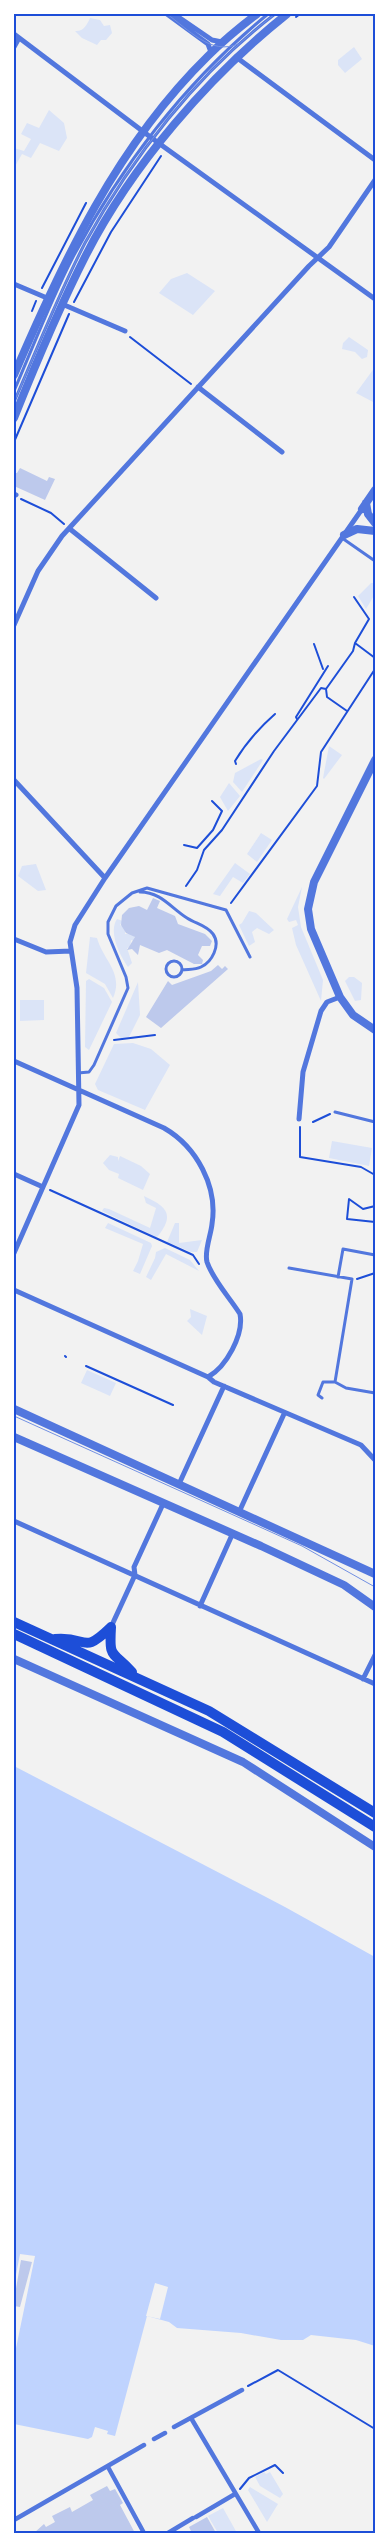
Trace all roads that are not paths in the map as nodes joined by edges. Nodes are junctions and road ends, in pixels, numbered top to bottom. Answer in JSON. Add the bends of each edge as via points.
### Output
{"nodes":[{"id":1,"x":167,"y":14,"type":"edge"},
{"id":2,"x":174,"y":14,"type":"edge"},
{"id":3,"x":257,"y":14,"type":"edge"},
{"id":4,"x":268,"y":14,"type":"edge"},
{"id":5,"x":275,"y":14,"type":"edge"},
{"id":6,"x":286,"y":14,"type":"edge"},
{"id":7,"x":16,"y":36,"type":"edge"},
{"id":8,"x":222,"y":42,"type":"junction"},
{"id":9,"x":14,"y":48,"type":"edge"},
{"id":10,"x":211,"y":53,"type":"junction"},
{"id":11,"x":236,"y":57,"type":"junction"},
{"id":12,"x":151,"y":138,"type":"junction"},
{"id":13,"x":375,"y":160,"type":"edge"},
{"id":14,"x":375,"y":180,"type":"edge"},
{"id":15,"x":319,"y":257,"type":"junction"},
{"id":16,"x":14,"y":284,"type":"edge"},
{"id":17,"x":47,"y":298,"type":"junction"},
{"id":18,"x":375,"y":299,"type":"edge"},
{"id":19,"x":62,"y":304,"type":"junction"},
{"id":20,"x":125,"y":331,"type":"dead end"},
{"id":21,"x":14,"y":375,"type":"edge"},
{"id":22,"x":198,"y":387,"type":"junction"},
{"id":23,"x":14,"y":391,"type":"edge"},
{"id":24,"x":14,"y":402,"type":"edge"},
{"id":25,"x":14,"y":418,"type":"edge"},
{"id":26,"x":282,"y":452,"type":"dead end"},
{"id":27,"x":375,"y":490,"type":"edge"},
{"id":28,"x":365,"y":507,"type":"junction"},
{"id":29,"x":375,"y":511,"type":"edge"},
{"id":30,"x":375,"y":523,"type":"edge"},
{"id":31,"x":68,"y":527,"type":"junction"},
{"id":32,"x":375,"y":531,"type":"edge"},
{"id":33,"x":343,"y":537,"type":"junction"},
{"id":34,"x":375,"y":561,"type":"edge"},
{"id":35,"x":156,"y":598,"type":"dead end"},
{"id":36,"x":14,"y":625,"type":"edge"},
{"id":37,"x":375,"y":760,"type":"edge"},
{"id":38,"x":14,"y":780,"type":"edge"},
{"id":39,"x":104,"y":878,"type":"junction"},
{"id":40,"x":132,"y":893,"type":"junction"},
{"id":41,"x":14,"y":939,"type":"edge"},
{"id":42,"x":71,"y":951,"type":"junction"},
{"id":43,"x":250,"y":957,"type":"dead end"},
{"id":44,"x":182,"y":970,"type":"junction"},
{"id":45,"x":340,"y":997,"type":"junction"},
{"id":46,"x":375,"y":1030,"type":"edge"},
{"id":47,"x":14,"y":1061,"type":"edge"},
{"id":48,"x":78,"y":1073,"type":"junction"},
{"id":49,"x":79,"y":1091,"type":"junction"},
{"id":50,"x":335,"y":1112,"type":"road end"},
{"id":51,"x":299,"y":1122,"type":"road end"},
{"id":52,"x":375,"y":1122,"type":"edge"},
{"id":53,"x":14,"y":1174,"type":"edge"},
{"id":54,"x":43,"y":1187,"type":"junction"},
{"id":55,"x":14,"y":1253,"type":"edge"},
{"id":56,"x":375,"y":1255,"type":"edge"},
{"id":57,"x":289,"y":1268,"type":"dead end"},
{"id":58,"x":338,"y":1276,"type":"junction"},
{"id":59,"x":14,"y":1290,"type":"edge"},
{"id":60,"x":208,"y":1377,"type":"junction"},
{"id":61,"x":335,"y":1382,"type":"junction"},
{"id":62,"x":224,"y":1386,"type":"junction"},
{"id":63,"x":375,"y":1393,"type":"edge"},
{"id":64,"x":322,"y":1398,"type":"dead end"},
{"id":65,"x":14,"y":1409,"type":"edge"},
{"id":66,"x":284,"y":1414,"type":"junction"},
{"id":67,"x":14,"y":1437,"type":"edge"},
{"id":68,"x":375,"y":1460,"type":"edge"},
{"id":69,"x":179,"y":1484,"type":"junction"},
{"id":70,"x":163,"y":1504,"type":"junction"},
{"id":71,"x":240,"y":1510,"type":"junction"},
{"id":72,"x":14,"y":1521,"type":"edge"},
{"id":73,"x":232,"y":1534,"type":"junction"},
{"id":74,"x":375,"y":1574,"type":"edge"},
{"id":75,"x":135,"y":1575,"type":"junction"},
{"id":76,"x":200,"y":1606,"type":"junction"},
{"id":77,"x":375,"y":1607,"type":"edge"},
{"id":78,"x":14,"y":1622,"type":"edge"},
{"id":79,"x":111,"y":1627,"type":"junction"},
{"id":80,"x":14,"y":1634,"type":"edge"},
{"id":81,"x":53,"y":1639,"type":"junction"},
{"id":82,"x":375,"y":1656,"type":"edge"},
{"id":83,"x":14,"y":1659,"type":"edge"},
{"id":84,"x":138,"y":1678,"type":"junction"},
{"id":85,"x":363,"y":1678,"type":"junction"},
{"id":86,"x":375,"y":1684,"type":"edge"},
{"id":87,"x":375,"y":1813,"type":"edge"},
{"id":88,"x":375,"y":1827,"type":"edge"},
{"id":89,"x":375,"y":1847,"type":"edge"},
{"id":90,"x":242,"y":2390,"type":"road end"},
{"id":91,"x":191,"y":2418,"type":"junction"},
{"id":92,"x":174,"y":2428,"type":"dead end"},
{"id":93,"x":165,"y":2432,"type":"dead end"},
{"id":94,"x":154,"y":2439,"type":"dead end"},
{"id":95,"x":144,"y":2445,"type":"dead end"},
{"id":96,"x":108,"y":2467,"type":"junction"},
{"id":97,"x":235,"y":2494,"type":"junction"},
{"id":98,"x":14,"y":2520,"type":"edge"},
{"id":99,"x":144,"y":2533,"type":"edge"},
{"id":100,"x":168,"y":2533,"type":"edge"},
{"id":101,"x":259,"y":2533,"type":"edge"}],
"edges":[{"from":1,"to":10,"type":"street","via":[[208,44]]},
{"from":2,"to":8,"type":"street","via":[[212,40]]},
{"from":3,"to":8,"type":"street"},
{"from":4,"to":12,"type":"lane","via":[[212,64]]},
{"from":5,"to":12,"type":"lane","via":[[216,68]]},
{"from":6,"to":11,"type":"street"},
{"from":7,"to":9,"type":"street"},
{"from":7,"to":12,"type":"street"},
{"from":8,"to":10,"type":"street"},
{"from":10,"to":12,"type":"street","via":[[177,90]]},
{"from":11,"to":12,"type":"street"},
{"from":11,"to":13,"type":"street"},
{"from":12,"to":15,"type":"street"},
{"from":12,"to":17,"type":"street","via":[[89,216]]},
{"from":12,"to":19,"type":"street"},
{"from":12,"to":23,"type":"lane","via":[[109,195],[78,249]]},
{"from":12,"to":24,"type":"lane","via":[[86,243]]},
{"from":14,"to":15,"type":"street"},
{"from":15,"to":18,"type":"street"},
{"from":15,"to":22,"type":"street"},
{"from":16,"to":17,"type":"street"},
{"from":17,"to":21,"type":"street"},
{"from":19,"to":20,"type":"street"},
{"from":19,"to":25,"type":"street"},
{"from":22,"to":26,"type":"street"},
{"from":22,"to":31,"type":"street"},
{"from":27,"to":28,"type":"street"},
{"from":28,"to":29,"type":"street"},
{"from":28,"to":30,"type":"street"},
{"from":28,"to":33,"type":"street"},
{"from":31,"to":35,"type":"street"},
{"from":31,"to":36,"type":"street","via":[[38,571]]},
{"from":32,"to":33,"type":"street","via":[[357,529]]},
{"from":33,"to":34,"type":"lane"},
{"from":33,"to":39,"type":"street"},
{"from":37,"to":45,"type":"street","via":[[314,882],[308,909],[310,922]]},
{"from":38,"to":39,"type":"street"},
{"from":39,"to":42,"type":"street","via":[[75,924]]},
{"from":40,"to":43,"type":"lane","via":[[147,888],[226,910]]},
{"from":40,"to":44,"type":"lane","via":[[152,894],[168,902],[214,936],[216,945],[208,962],[200,968]]},
{"from":40,"to":48,"type":"lane","via":[[116,906],[108,927],[112,947],[126,977],[127,994],[94,1065],[89,1072]]},
{"from":41,"to":42,"type":"street","via":[[46,952]]},
{"from":42,"to":48,"type":"street","via":[[77,988]]},
{"from":44,"to":44,"type":"lane","via":[[175,962],[166,968],[173,977]]},
{"from":45,"to":46,"type":"street","via":[[353,1014]]},
{"from":45,"to":51,"type":"street","via":[[327,1002],[321,1011],[303,1072]]},
{"from":47,"to":49,"type":"street"},
{"from":48,"to":49,"type":"street"},
{"from":49,"to":54,"type":"street","via":[[77,1111]]},
{"from":49,"to":60,"type":"street","via":[[169,1130],[207,1176],[214,1206],[208,1262],[241,1320],[238,1335],[221,1368]]},
{"from":50,"to":52,"type":"lane"},
{"from":53,"to":54,"type":"street"},
{"from":54,"to":55,"type":"street"},
{"from":56,"to":58,"type":"lane","via":[[343,1249]]},
{"from":57,"to":58,"type":"lane"},
{"from":58,"to":61,"type":"lane","via":[[352,1280]]},
{"from":59,"to":60,"type":"street"},
{"from":60,"to":62,"type":"street"},
{"from":61,"to":63,"type":"lane","via":[[346,1388]]},
{"from":61,"to":64,"type":"lane","via":[[323,1382],[318,1395]]},
{"from":62,"to":66,"type":"street"},
{"from":62,"to":69,"type":"street"},
{"from":65,"to":69,"type":"street"},
{"from":66,"to":68,"type":"street","via":[[361,1445]]},
{"from":66,"to":71,"type":"street"},
{"from":67,"to":70,"type":"street"},
{"from":69,"to":71,"type":"street"},
{"from":70,"to":73,"type":"street"},
{"from":70,"to":75,"type":"street","via":[[134,1567]]},
{"from":71,"to":74,"type":"street"},
{"from":72,"to":75,"type":"street"},
{"from":73,"to":76,"type":"street"},
{"from":73,"to":77,"type":"street","via":[[330,1579]]},
{"from":75,"to":76,"type":"street"},
{"from":75,"to":79,"type":"street"},
{"from":76,"to":85,"type":"street"},
{"from":78,"to":81,"type":"highway"},
{"from":79,"to":81,"type":"highway","via":[[94,1643],[72,1638]]},
{"from":79,"to":84,"type":"highway","via":[[111,1653]]},
{"from":80,"to":88,"type":"highway","via":[[223,1732]]},
{"from":81,"to":84,"type":"highway"},
{"from":82,"to":85,"type":"street"},
{"from":83,"to":89,"type":"street","via":[[243,1762]]},
{"from":84,"to":87,"type":"highway","via":[[229,1722]]},
{"from":85,"to":86,"type":"street"},
{"from":90,"to":91,"type":"street"},
{"from":91,"to":92,"type":"street"},
{"from":91,"to":97,"type":"street"},
{"from":93,"to":94,"type":"street"},
{"from":95,"to":96,"type":"street"},
{"from":96,"to":98,"type":"street"},
{"from":96,"to":99,"type":"street"},
{"from":97,"to":100,"type":"street"},
{"from":97,"to":101,"type":"street"}]}
